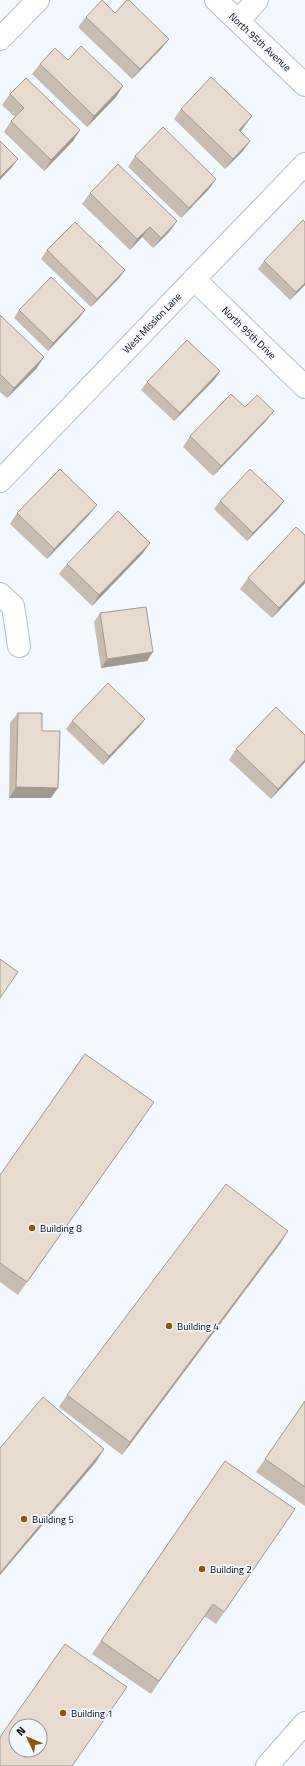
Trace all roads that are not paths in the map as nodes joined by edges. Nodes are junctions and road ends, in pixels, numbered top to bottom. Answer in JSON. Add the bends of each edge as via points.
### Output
{"nodes":[{"id":1,"x":38,"y":0,"type":"edge"},
{"id":2,"x":216,"y":0,"type":"edge"},
{"id":3,"x":257,"y":0,"type":"edge"},
{"id":4,"x":238,"y":21,"type":"junction"},
{"id":5,"x":0,"y":39,"type":"edge"},
{"id":6,"x":305,"y":84,"type":"edge"},
{"id":7,"x":305,"y":164,"type":"edge"},
{"id":8,"x":194,"y":279,"type":"junction"},
{"id":9,"x":305,"y":387,"type":"edge"},
{"id":10,"x":0,"y":482,"type":"edge"},
{"id":11,"x":0,"y":594,"type":"edge"},
{"id":12,"x":19,"y":646,"type":"dead end"},
{"id":13,"x":305,"y":1723,"type":"edge"},
{"id":14,"x":267,"y":1766,"type":"edge"}],
"edges":[{"from":1,"to":5,"type":"street"},
{"from":2,"to":4,"type":"street","name":"North 95th Avenue"},
{"from":3,"to":4,"type":"street"},
{"from":4,"to":6,"type":"street","name":"North 95th Avenue"},
{"from":7,"to":8,"type":"street","name":"West Mission Lane"},
{"from":8,"to":9,"type":"street","name":"North 95th Drive"},
{"from":8,"to":10,"type":"street","name":"West Mission Lane"},
{"from":11,"to":12,"type":"street","via":[[13,606]]},
{"from":13,"to":14,"type":"street"}]}
